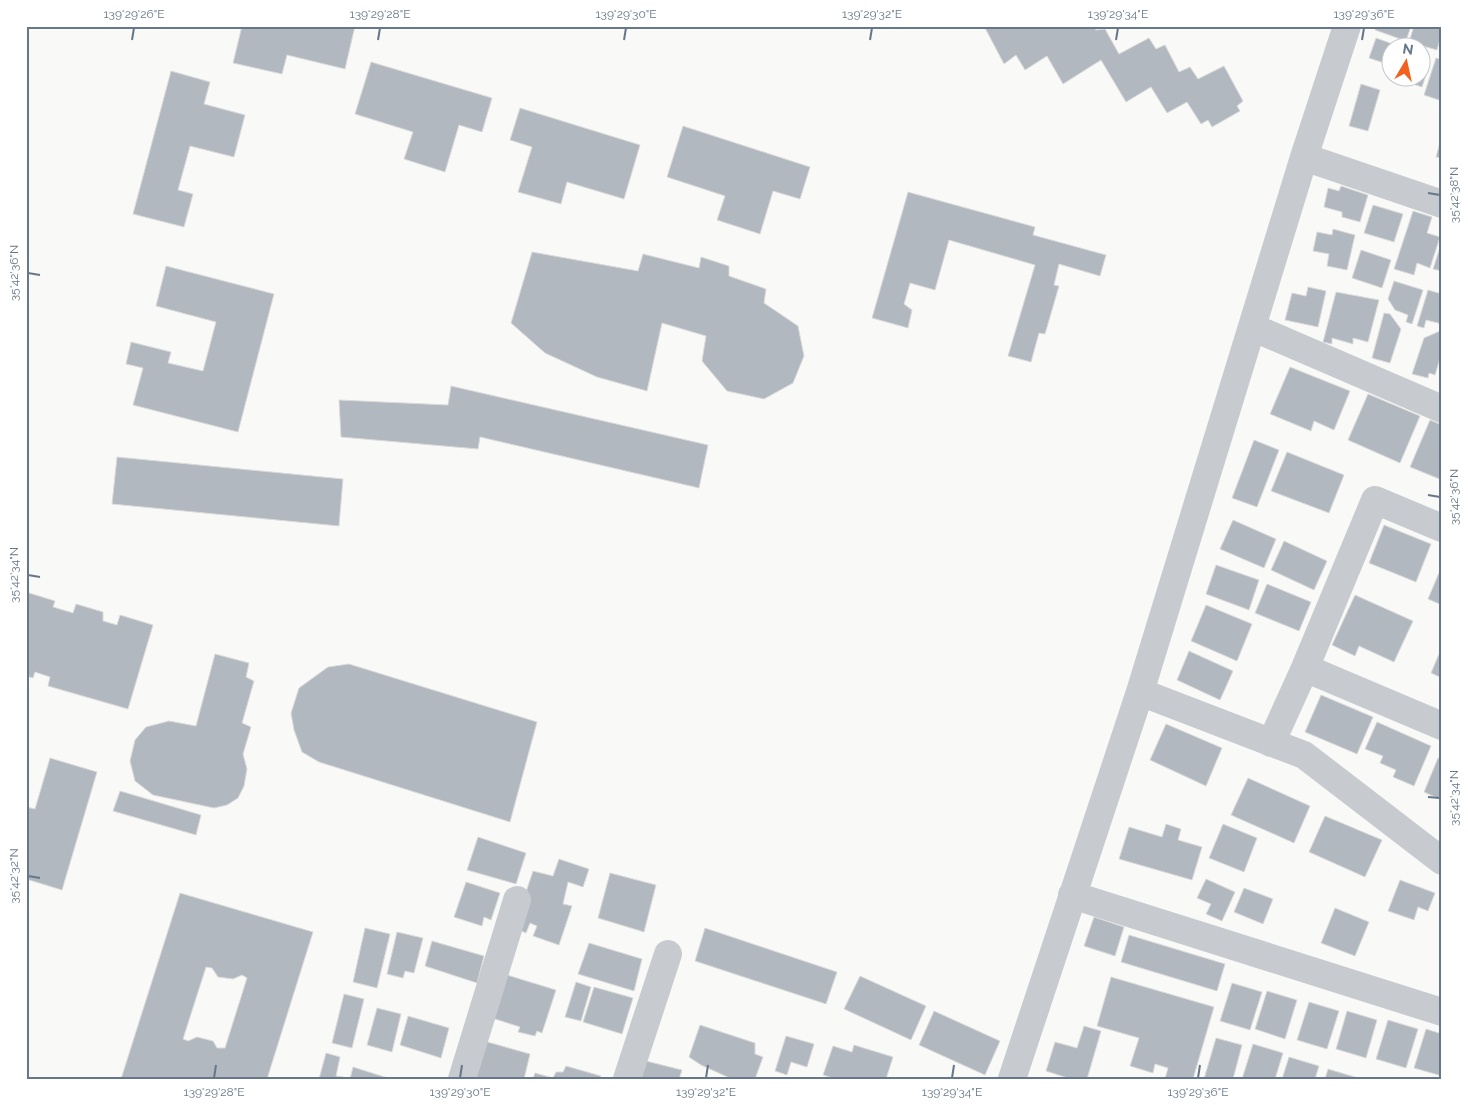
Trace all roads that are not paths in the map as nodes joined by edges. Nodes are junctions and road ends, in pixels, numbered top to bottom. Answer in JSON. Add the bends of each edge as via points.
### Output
{"nodes":[{"id":1,"x":1347,"y":26,"type":"edge"},
{"id":2,"x":1304,"y":157,"type":"junction"},
{"id":3,"x":1442,"y":204,"type":"edge"},
{"id":4,"x":1252,"y":327,"type":"junction"},
{"id":5,"x":1442,"y":409,"type":"edge"},
{"id":6,"x":1442,"y":528,"type":"edge"},
{"id":7,"x":1305,"y":668,"type":"junction"},
{"id":8,"x":1140,"y":692,"type":"junction"},
{"id":9,"x":1442,"y":726,"type":"edge"},
{"id":10,"x":1271,"y":743,"type":"junction"},
{"id":11,"x":1442,"y":861,"type":"edge"},
{"id":12,"x":1072,"y":895,"type":"junction"},
{"id":13,"x":517,"y":900,"type":"dead end"},
{"id":14,"x":668,"y":954,"type":"dead end"},
{"id":15,"x":1442,"y":1012,"type":"edge"},
{"id":16,"x":462,"y":1079,"type":"edge"},
{"id":17,"x":627,"y":1079,"type":"edge"},
{"id":18,"x":1012,"y":1079,"type":"edge"}],
"edges":[{"from":1,"to":2,"type":"street"},
{"from":2,"to":3,"type":"street"},
{"from":2,"to":4,"type":"street"},
{"from":4,"to":5,"type":"street"},
{"from":4,"to":8,"type":"street"},
{"from":6,"to":7,"type":"street","via":[[1375,500]]},
{"from":7,"to":9,"type":"street"},
{"from":7,"to":10,"type":"street"},
{"from":8,"to":10,"type":"street"},
{"from":8,"to":12,"type":"street"},
{"from":10,"to":11,"type":"street","via":[[1304,755]]},
{"from":12,"to":15,"type":"street"},
{"from":12,"to":18,"type":"street"},
{"from":13,"to":16,"type":"street"},
{"from":14,"to":17,"type":"street"}]}
